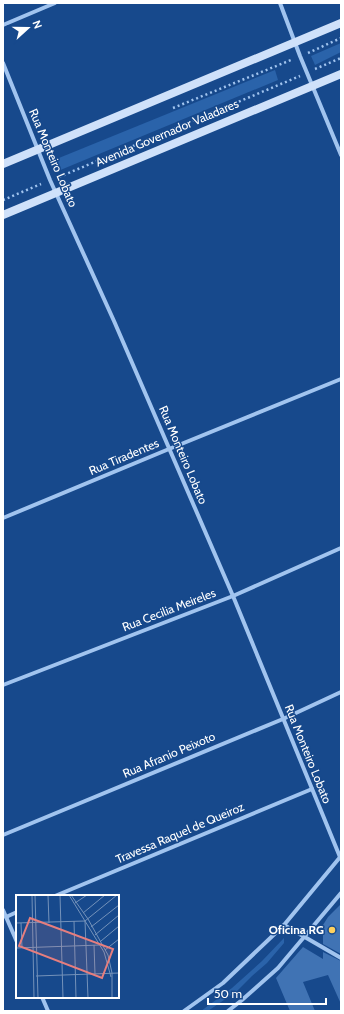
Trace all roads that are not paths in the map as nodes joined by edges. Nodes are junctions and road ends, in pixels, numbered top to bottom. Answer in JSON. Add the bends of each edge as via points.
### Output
{"nodes":[{"id":1,"x":55,"y":3,"type":"edge"},
{"id":2,"x":280,"y":3,"type":"edge"},
{"id":3,"x":341,"y":23,"type":"edge"},
{"id":4,"x":3,"y":25,"type":"edge"},
{"id":5,"x":295,"y":43,"type":"junction"},
{"id":6,"x":3,"y":64,"type":"edge"},
{"id":7,"x":341,"y":74,"type":"edge"},
{"id":8,"x":312,"y":86,"type":"junction"},
{"id":9,"x":37,"y":150,"type":"junction"},
{"id":10,"x":341,"y":155,"type":"edge"},
{"id":11,"x":3,"y":164,"type":"edge"},
{"id":12,"x":56,"y":193,"type":"junction"},
{"id":13,"x":3,"y":215,"type":"edge"},
{"id":14,"x":341,"y":379,"type":"edge"},
{"id":15,"x":169,"y":449,"type":"junction"},
{"id":16,"x":3,"y":518,"type":"edge"},
{"id":17,"x":341,"y":548,"type":"edge"},
{"id":18,"x":233,"y":596,"type":"junction"},
{"id":19,"x":3,"y":685,"type":"edge"},
{"id":20,"x":341,"y":692,"type":"edge"},
{"id":21,"x":283,"y":719,"type":"junction"},
{"id":22,"x":312,"y":789,"type":"junction"},
{"id":23,"x":3,"y":835,"type":"edge"},
{"id":24,"x":340,"y":856,"type":"edge"},
{"id":25,"x":341,"y":893,"type":"edge"},
{"id":26,"x":57,"y":895,"type":"edge"},
{"id":27,"x":3,"y":910,"type":"edge"},
{"id":28,"x":16,"y":912,"type":"edge"},
{"id":29,"x":6,"y":917,"type":"junction"},
{"id":30,"x":284,"y":925,"type":"junction"},
{"id":31,"x":305,"y":937,"type":"junction"},
{"id":32,"x":16,"y":940,"type":"edge"},
{"id":33,"x":341,"y":958,"type":"edge"},
{"id":34,"x":42,"y":998,"type":"edge"},
{"id":35,"x":48,"y":1011,"type":"edge"},
{"id":36,"x":184,"y":1011,"type":"edge"},
{"id":37,"x":228,"y":1011,"type":"edge"}],
"edges":[{"from":1,"to":4,"type":"street"},
{"from":2,"to":5,"type":"street"},
{"from":3,"to":5,"type":"main road"},
{"from":5,"to":8,"type":"street"},
{"from":5,"to":9,"type":"main road"},
{"from":6,"to":9,"type":"street","name":"Rua Monteiro Lobato"},
{"from":7,"to":8,"type":"main road","name":"Avenida Governador Valadares"},
{"from":8,"to":10,"type":"street"},
{"from":8,"to":12,"type":"main road","name":"Avenida Governador Valadares"},
{"from":9,"to":11,"type":"main road"},
{"from":9,"to":12,"type":"street","name":"Rua Monteiro Lobato"},
{"from":12,"to":13,"type":"main road","name":"Avenida Governador Valadares"},
{"from":12,"to":15,"type":"street","name":"Rua Monteiro Lobato"},
{"from":14,"to":15,"type":"street","name":"Rua Tiradentes"},
{"from":15,"to":16,"type":"street","name":"Rua Tiradentes"},
{"from":15,"to":18,"type":"street","name":"Rua Monteiro Lobato"},
{"from":17,"to":18,"type":"street","name":"Rua Cecilia Meireles"},
{"from":18,"to":19,"type":"street","name":"Rua Cecilia Meireles"},
{"from":18,"to":21,"type":"street","name":"Rua Monteiro Lobato"},
{"from":20,"to":21,"type":"street","name":"Rua Afranio Peixoto"},
{"from":21,"to":22,"type":"street","name":"Rua Monteiro Lobato"},
{"from":21,"to":23,"type":"street","name":"Rua Afranio Peixoto"},
{"from":22,"to":24,"type":"street","name":"Rua Monteiro Lobato"},
{"from":22,"to":26,"type":"street","name":"Travessa Raquel de Queiroz"},
{"from":24,"to":30,"type":"street"},
{"from":25,"to":31,"type":"street"},
{"from":27,"to":29,"type":"street"},
{"from":28,"to":29,"type":"street"},
{"from":29,"to":32,"type":"street"},
{"from":30,"to":31,"type":"street"},
{"from":30,"to":36,"type":"street","via":[[223,983]]},
{"from":31,"to":33,"type":"street"},
{"from":31,"to":37,"type":"street","via":[[278,968]]},
{"from":34,"to":35,"type":"street"}]}
